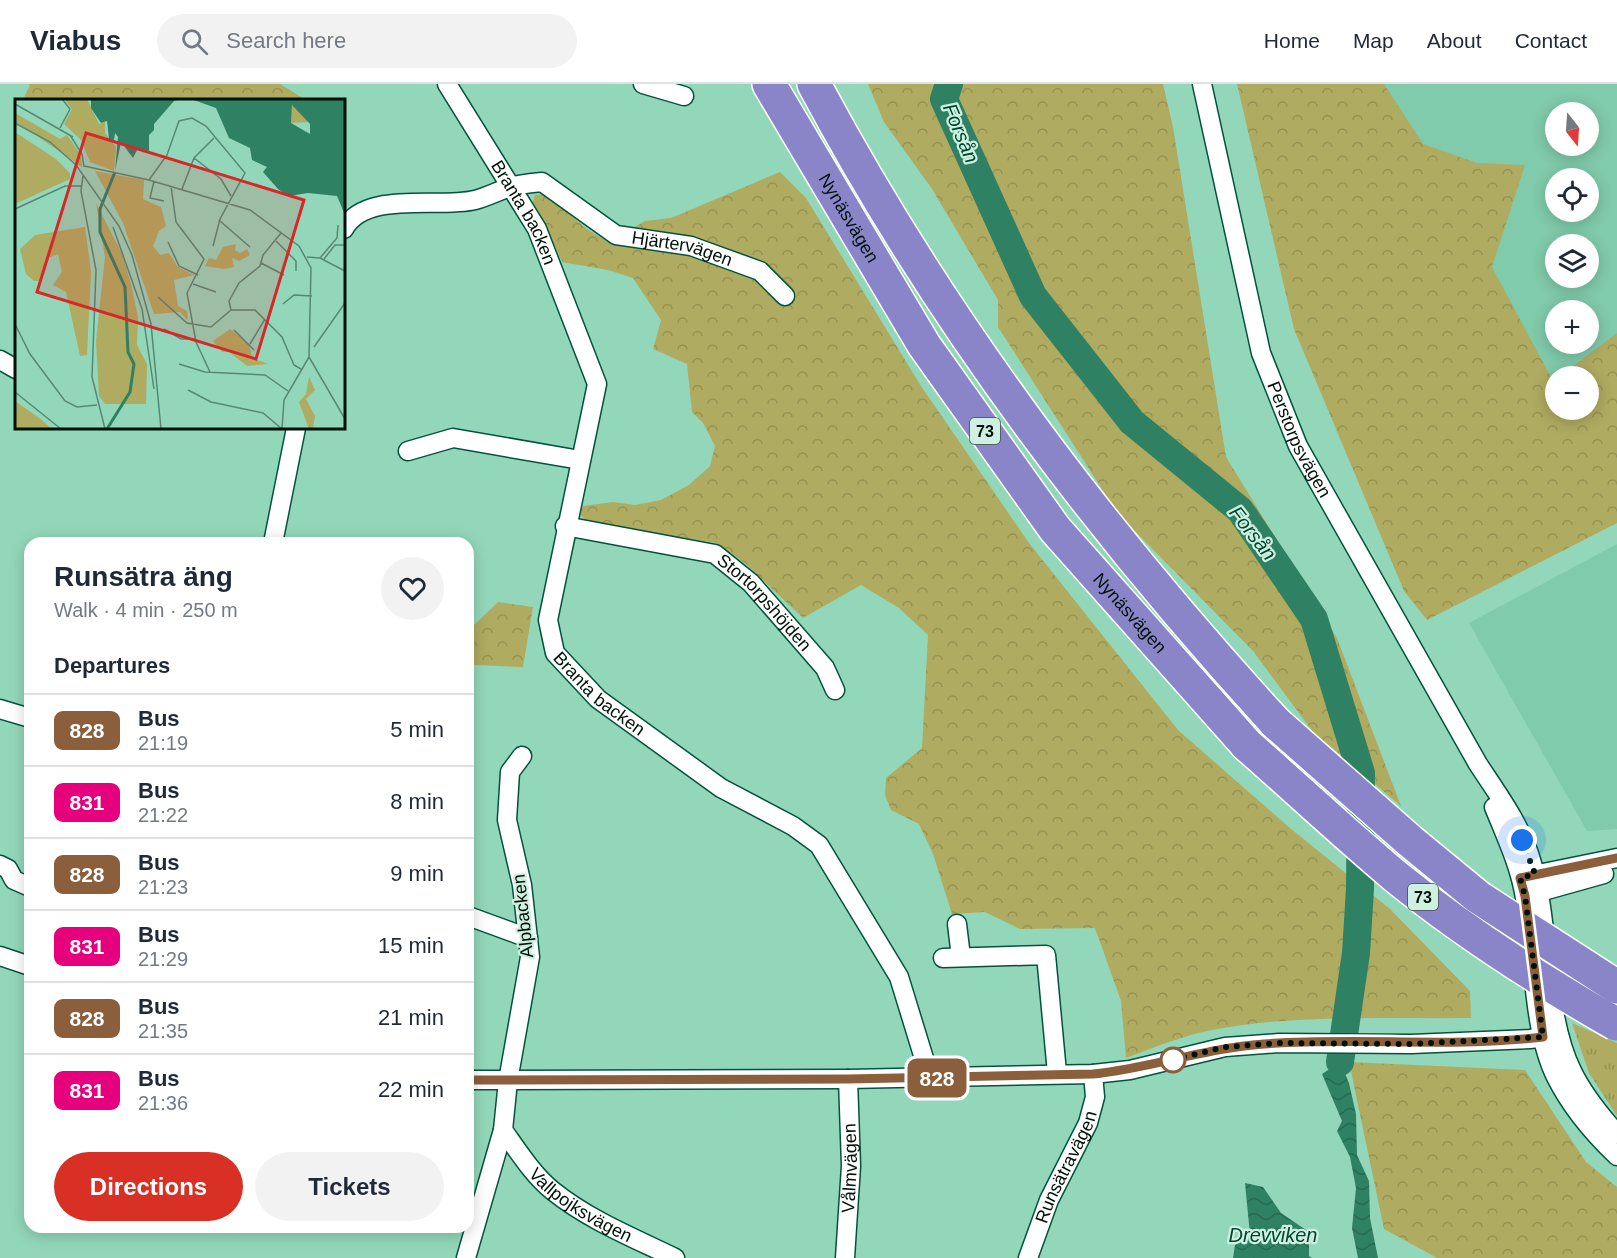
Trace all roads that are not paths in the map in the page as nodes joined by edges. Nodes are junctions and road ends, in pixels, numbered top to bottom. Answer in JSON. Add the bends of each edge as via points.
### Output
{"nodes":[{"id":1,"x":643,"y":84,"type":"edge"},
{"id":2,"x":769,"y":84,"type":"edge"},
{"id":3,"x":814,"y":84,"type":"edge"},
{"id":4,"x":1202,"y":84,"type":"edge"},
{"id":5,"x":453,"y":86,"type":"edge"},
{"id":6,"x":684,"y":96,"type":"dead end"},
{"id":7,"x":511,"y":187,"type":"junction"},
{"id":8,"x":345,"y":227,"type":"edge"},
{"id":9,"x":785,"y":296,"type":"dead end"},
{"id":10,"x":0,"y":360,"type":"edge"},
{"id":11,"x":15,"y":368,"type":"edge"},
{"id":12,"x":296,"y":429,"type":"edge"},
{"id":13,"x":408,"y":451,"type":"dead end"},
{"id":14,"x":580,"y":460,"type":"junction"},
{"id":15,"x":566,"y":526,"type":"junction"},
{"id":16,"x":274,"y":537,"type":"edge"},
{"id":17,"x":835,"y":690,"type":"dead end"},
{"id":18,"x":0,"y":709,"type":"edge"},
{"id":19,"x":24,"y":716,"type":"edge"},
{"id":20,"x":522,"y":756,"type":"dead end"},
{"id":21,"x":1617,"y":858,"type":"edge"},
{"id":22,"x":0,"y":865,"type":"edge"},
{"id":23,"x":1617,"y":870,"type":"edge"},
{"id":24,"x":24,"y":884,"type":"edge"},
{"id":25,"x":1530,"y":885,"type":"junction"},
{"id":26,"x":474,"y":918,"type":"edge"},
{"id":27,"x":957,"y":924,"type":"dead end"},
{"id":28,"x":528,"y":938,"type":"junction"},
{"id":29,"x":0,"y":956,"type":"edge"},
{"id":30,"x":24,"y":964,"type":"edge"},
{"id":31,"x":1617,"y":987,"type":"edge"},
{"id":32,"x":1616,"y":1024,"type":"edge"},
{"id":33,"x":1551,"y":1036,"type":"junction"},
{"id":34,"x":1058,"y":1073,"type":"junction"},
{"id":35,"x":1093,"y":1074,"type":"junction"},
{"id":36,"x":930,"y":1078,"type":"junction"},
{"id":37,"x":848,"y":1079,"type":"junction"},
{"id":38,"x":474,"y":1080,"type":"edge"},
{"id":39,"x":508,"y":1081,"type":"junction"},
{"id":40,"x":503,"y":1130,"type":"junction"},
{"id":41,"x":1617,"y":1134,"type":"edge"},
{"id":42,"x":1617,"y":1156,"type":"edge"},
{"id":43,"x":474,"y":1230,"type":"edge"},
{"id":44,"x":473,"y":1233,"type":"edge"},
{"id":45,"x":466,"y":1258,"type":"edge"},
{"id":46,"x":675,"y":1258,"type":"edge"},
{"id":47,"x":845,"y":1258,"type":"edge"},
{"id":48,"x":1028,"y":1258,"type":"edge"}],
"edges":[{"from":1,"to":6,"type":"street"},
{"from":2,"to":32,"type":"highway","name":"Nynäsvägen","number":"73","bridge":true,"via":[[924,345],[1055,529],[1247,745],[1395,875],[1460,925],[1544,983]]},
{"from":3,"to":31,"type":"highway","name":"Nynäsvägen","number":"73","bridge":true,"via":[[963,332],[1086,503],[1228,671],[1276,723],[1478,897]]},
{"from":4,"to":25,"type":"street","name":"Perstorpsvägen","via":[[1261,353],[1294,436],[1478,764]]},
{"from":5,"to":7,"type":"street","name":"Branta backen"},
{"from":7,"to":8,"type":"street","name":"Hjärtervägen","via":[[476,200],[371,208],[349,220]]},
{"from":7,"to":9,"type":"street","name":"Hjärtervägen","via":[[542,182],[616,235],[691,246],[760,271]]},
{"from":7,"to":14,"type":"street","name":"Branta backen","via":[[537,229],[597,384]]},
{"from":10,"to":11,"type":"street"},
{"from":12,"to":16,"type":"street"},
{"from":13,"to":14,"type":"street","via":[[453,438]]},
{"from":14,"to":15,"type":"street","name":"Branta backen"},
{"from":15,"to":17,"type":"street","name":"Stortorpshöjden","via":[[715,554],[751,583],[825,668]]},
{"from":15,"to":36,"type":"street","name":"Branta backen","via":[[548,620],[555,653],[598,699],[721,788],[793,826],[819,845],[899,977]]},
{"from":18,"to":19,"type":"street"},
{"from":20,"to":28,"type":"street","name":"Alpbacken","via":[[510,772],[507,820],[522,885]]},
{"from":21,"to":25,"type":"street"},
{"from":22,"to":24,"type":"street"},
{"from":23,"to":25,"type":"street"},
{"from":25,"to":33,"type":"street","name":"Perstorpsvägen"},
{"from":26,"to":28,"type":"street"},
{"from":27,"to":34,"type":"street","via":[[952,958],[1046,955]]},
{"from":28,"to":39,"type":"street","name":"Alpbacken","via":[[530,957]]},
{"from":29,"to":30,"type":"street"},
{"from":33,"to":35,"type":"street","via":[[1225,1047],[1130,1070]]},
{"from":33,"to":41,"type":"street","name":"Perstorpsvägen","via":[[1596,1109]]},
{"from":33,"to":42,"type":"street","name":"Perstorpsvägen","via":[[1556,1078]]},
{"from":34,"to":35,"type":"street"},
{"from":34,"to":36,"type":"street"},
{"from":35,"to":48,"type":"street","name":"Runsätravägen","via":[[1095,1097],[1088,1123],[1049,1200]]},
{"from":36,"to":37,"type":"street"},
{"from":37,"to":39,"type":"street"},
{"from":37,"to":47,"type":"street","name":"Vålmvägen","via":[[850,1166]]},
{"from":38,"to":39,"type":"street"},
{"from":39,"to":40,"type":"street"},
{"from":40,"to":43,"type":"street"},
{"from":40,"to":46,"type":"street","name":"Vallpojksvägen","via":[[526,1163],[553,1191]]},
{"from":44,"to":45,"type":"street"}]}
